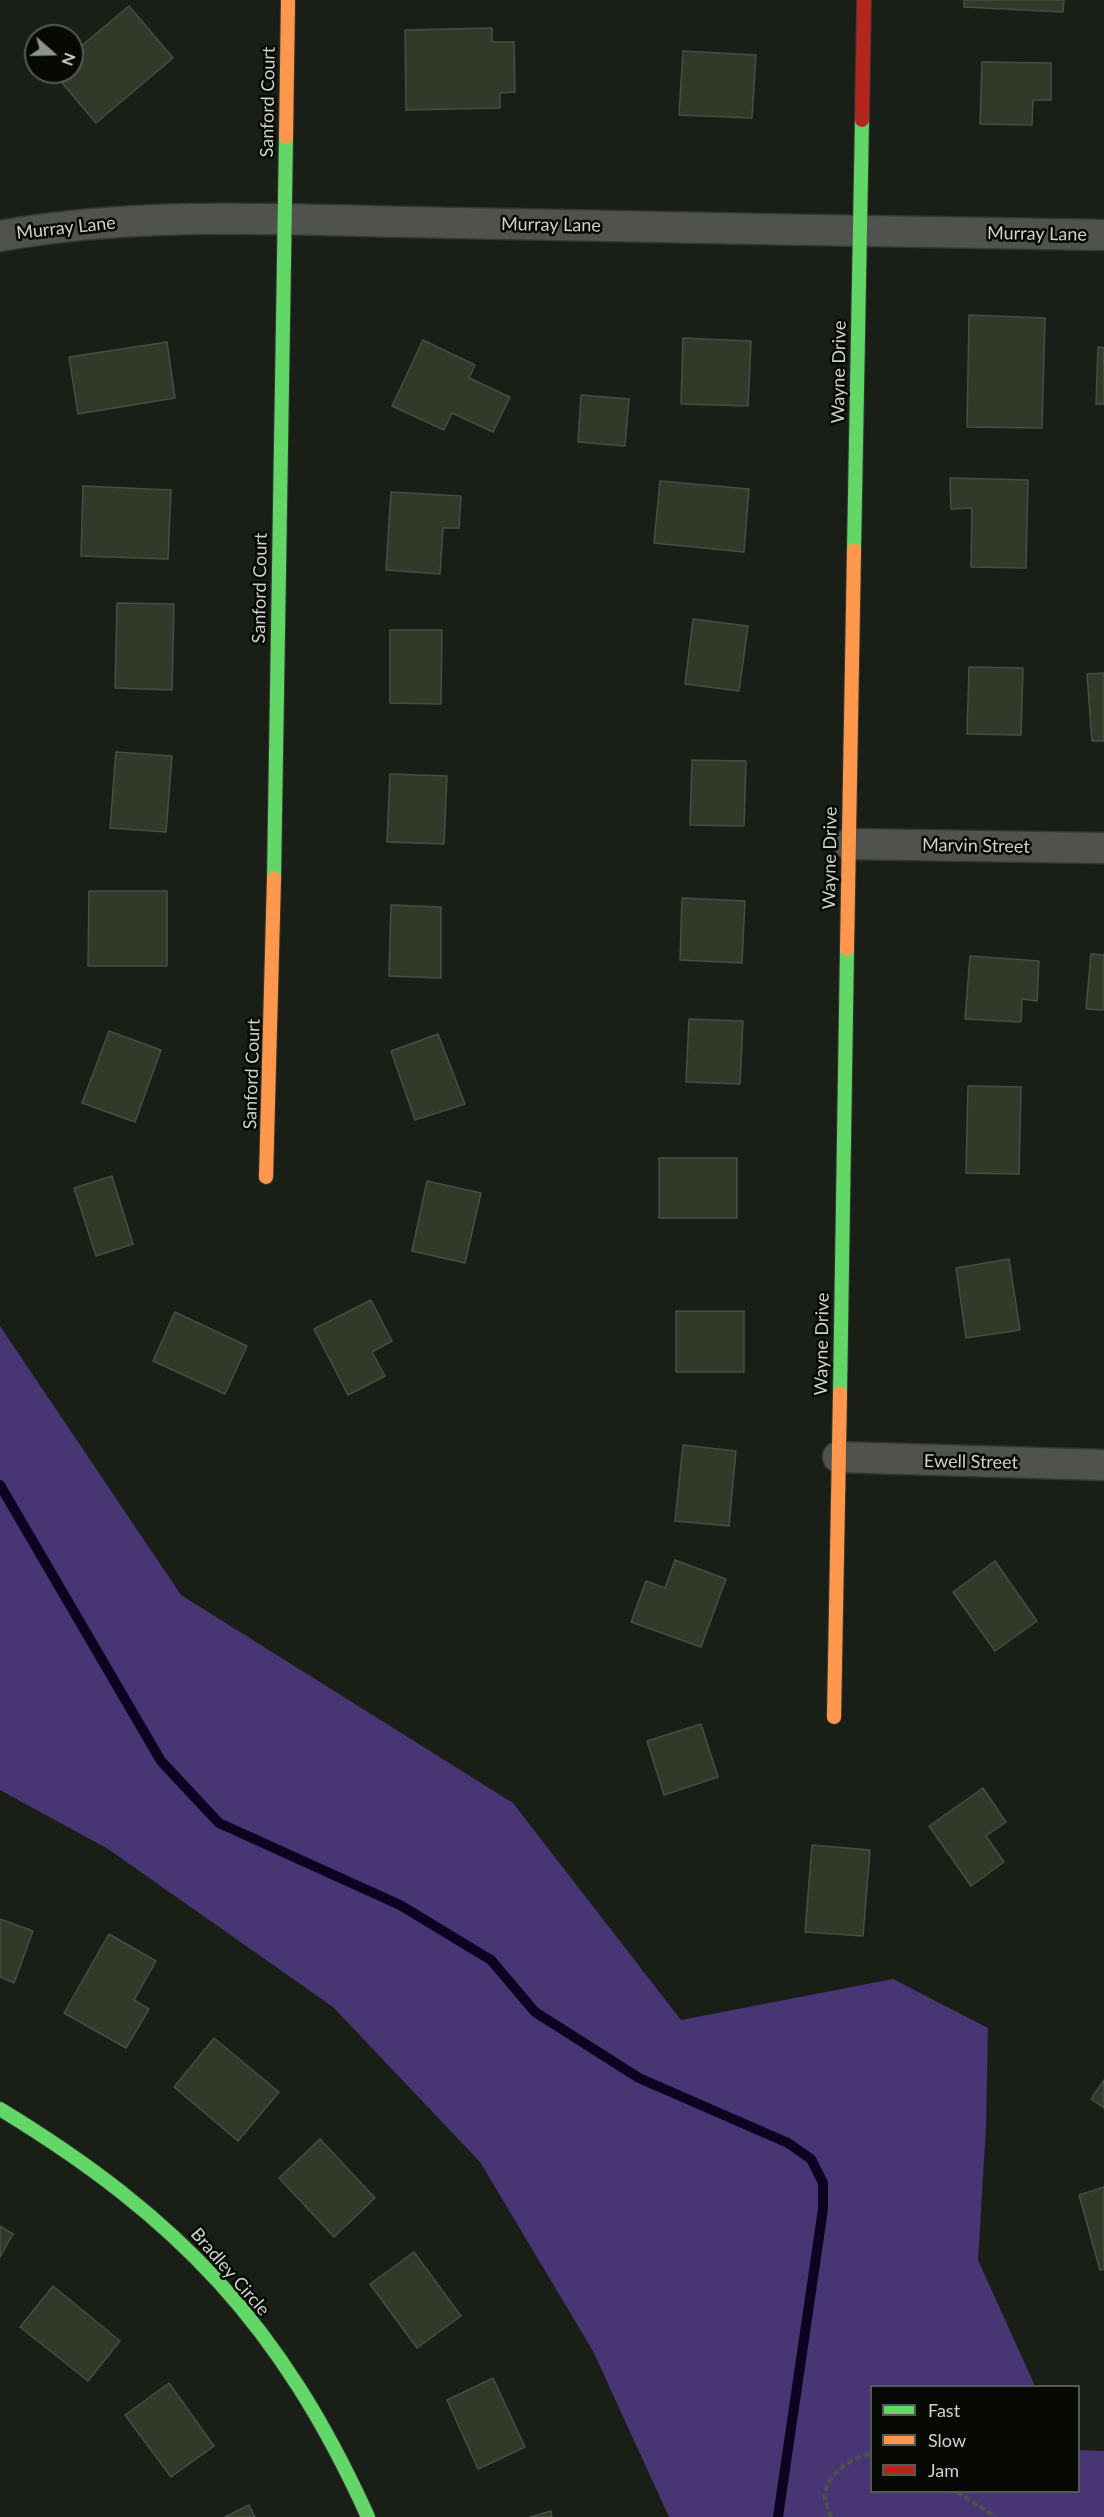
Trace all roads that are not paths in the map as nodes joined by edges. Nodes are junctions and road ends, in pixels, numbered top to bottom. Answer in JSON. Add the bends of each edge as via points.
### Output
{"nodes":[{"id":1,"x":288,"y":0,"type":"edge"},
{"id":2,"x":864,"y":0,"type":"edge"},
{"id":3,"x":285,"y":220,"type":"junction"},
{"id":4,"x":860,"y":231,"type":"junction"},
{"id":5,"x":1104,"y":235,"type":"edge"},
{"id":6,"x":0,"y":236,"type":"edge"},
{"id":7,"x":849,"y":844,"type":"junction"},
{"id":8,"x":1104,"y":848,"type":"edge"},
{"id":9,"x":266,"y":1177,"type":"dead end"},
{"id":10,"x":838,"y":1457,"type":"junction"},
{"id":11,"x":1104,"y":1465,"type":"edge"},
{"id":12,"x":834,"y":1717,"type":"dead end"},
{"id":13,"x":0,"y":2109,"type":"edge"},
{"id":14,"x":368,"y":2517,"type":"edge"}],
"edges":[{"from":1,"to":3,"type":"street","name":"Sanford Court"},
{"from":2,"to":4,"type":"street","name":"Wayne Drive"},
{"from":3,"to":4,"type":"street","name":"Murray Lane"},
{"from":3,"to":6,"type":"street","name":"Murray Lane","via":[[113,222]]},
{"from":3,"to":9,"type":"street","name":"Sanford Court"},
{"from":4,"to":5,"type":"street","name":"Murray Lane"},
{"from":4,"to":7,"type":"street","name":"Wayne Drive"},
{"from":7,"to":8,"type":"street","name":"Marvin Street"},
{"from":7,"to":10,"type":"street","name":"Wayne Drive"},
{"from":10,"to":11,"type":"street","name":"Ewell Street"},
{"from":10,"to":12,"type":"street","name":"Wayne Drive"},
{"from":13,"to":14,"type":"street","name":"Bradley Circle","via":[[56,2142],[136,2202],[198,2257],[289,2372],[337,2449]]}]}
